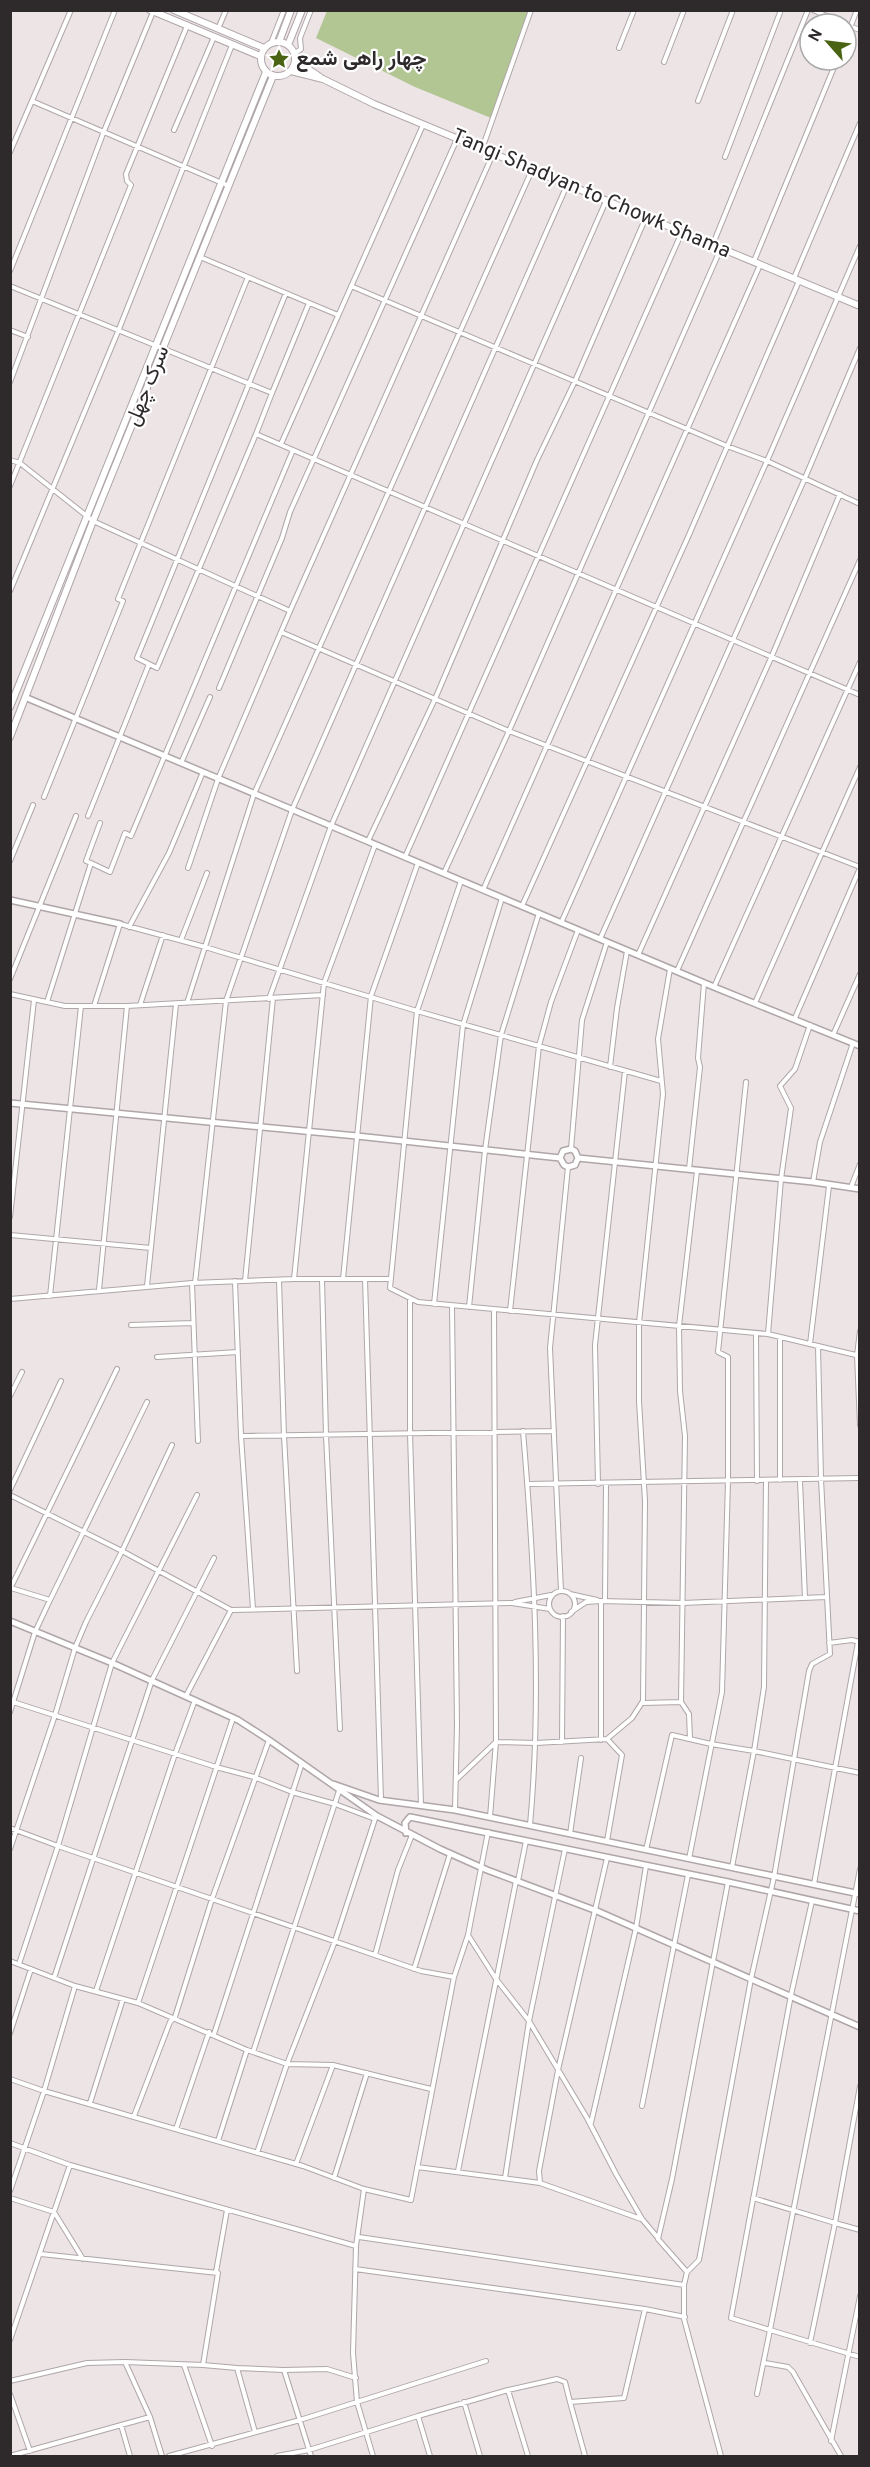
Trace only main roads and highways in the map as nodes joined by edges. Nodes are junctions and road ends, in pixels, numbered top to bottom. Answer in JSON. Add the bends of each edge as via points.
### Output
{"nodes":[{"id":1,"x":174,"y":10,"type":"edge"},
{"id":2,"x":291,"y":10,"type":"edge"},
{"id":3,"x":302,"y":10,"type":"edge"},
{"id":4,"x":152,"y":11,"type":"edge"},
{"id":5,"x":279,"y":42,"type":"junction"},
{"id":6,"x":288,"y":45,"type":"junction"},
{"id":7,"x":264,"y":48,"type":"junction"},
{"id":8,"x":260,"y":56,"type":"junction"},
{"id":9,"x":295,"y":57,"type":"junction"},
{"id":10,"x":291,"y":71,"type":"junction"},
{"id":11,"x":266,"y":72,"type":"junction"},
{"id":12,"x":273,"y":76,"type":"junction"},
{"id":13,"x":323,"y":79,"type":"junction"},
{"id":14,"x":860,"y":306,"type":"edge"},
{"id":15,"x":160,"y":345,"type":"junction"},
{"id":16,"x":90,"y":519,"type":"junction"},
{"id":17,"x":27,"y":698,"type":"junction"},
{"id":18,"x":10,"y":707,"type":"edge"},
{"id":19,"x":10,"y":737,"type":"edge"},
{"id":20,"x":10,"y":900,"type":"edge"},
{"id":21,"x":120,"y":924,"type":"road end"},
{"id":22,"x":860,"y":1046,"type":"edge"},
{"id":23,"x":10,"y":1103,"type":"edge"},
{"id":24,"x":560,"y":1158,"type":"junction"},
{"id":25,"x":578,"y":1158,"type":"junction"},
{"id":26,"x":860,"y":1189,"type":"edge"},
{"id":27,"x":10,"y":1621,"type":"edge"},
{"id":28,"x":327,"y":1782,"type":"junction"},
{"id":29,"x":409,"y":1834,"type":"junction"},
{"id":30,"x":857,"y":1893,"type":"edge"},
{"id":31,"x":860,"y":1911,"type":"edge"},
{"id":32,"x":860,"y":2026,"type":"edge"}],
"edges":[{"from":1,"to":7,"type":"main road"},
{"from":2,"to":5,"type":"main road"},
{"from":3,"to":6,"type":"main road"},
{"from":4,"to":8,"type":"main road"},
{"from":5,"to":6,"type":"main road"},
{"from":5,"to":7,"type":"main road"},
{"from":6,"to":9,"type":"main road"},
{"from":7,"to":8,"type":"main road"},
{"from":8,"to":11,"type":"main road"},
{"from":9,"to":10,"type":"main road"},
{"from":9,"to":13,"type":"main road"},
{"from":10,"to":12,"type":"main road"},
{"from":10,"to":13,"type":"main road"},
{"from":11,"to":12,"type":"main road"},
{"from":11,"to":15,"type":"main road"},
{"from":12,"to":15,"type":"main road","name":"سرک چهل"},
{"from":13,"to":14,"type":"main road","name":"Tangi Shadyan to Chowk Shama"},
{"from":15,"to":16,"type":"main road","name":"سرک چهل"},
{"from":16,"to":17,"type":"main road","name":"سرک چهل"},
{"from":16,"to":18,"type":"main road"},
{"from":17,"to":19,"type":"main road","name":"سرک چهل"},
{"from":17,"to":22,"type":"main road"},
{"from":20,"to":21,"type":"main road"},
{"from":23,"to":24,"type":"main road"},
{"from":24,"to":25,"type":"main road","via":[[568,1167],[575,1165]]},
{"from":24,"to":25,"type":"main road","via":[[563,1151],[571,1149]]},
{"from":25,"to":26,"type":"main road"},
{"from":27,"to":28,"type":"main road","via":[[233,1718]]},
{"from":28,"to":29,"type":"main road","via":[[376,1818]]},
{"from":28,"to":30,"type":"main road","via":[[381,1800],[455,1810]]},
{"from":29,"to":31,"type":"main road","via":[[405,1823],[410,1817]]},
{"from":29,"to":32,"type":"main road","via":[[481,1868],[597,1911]]}]}
